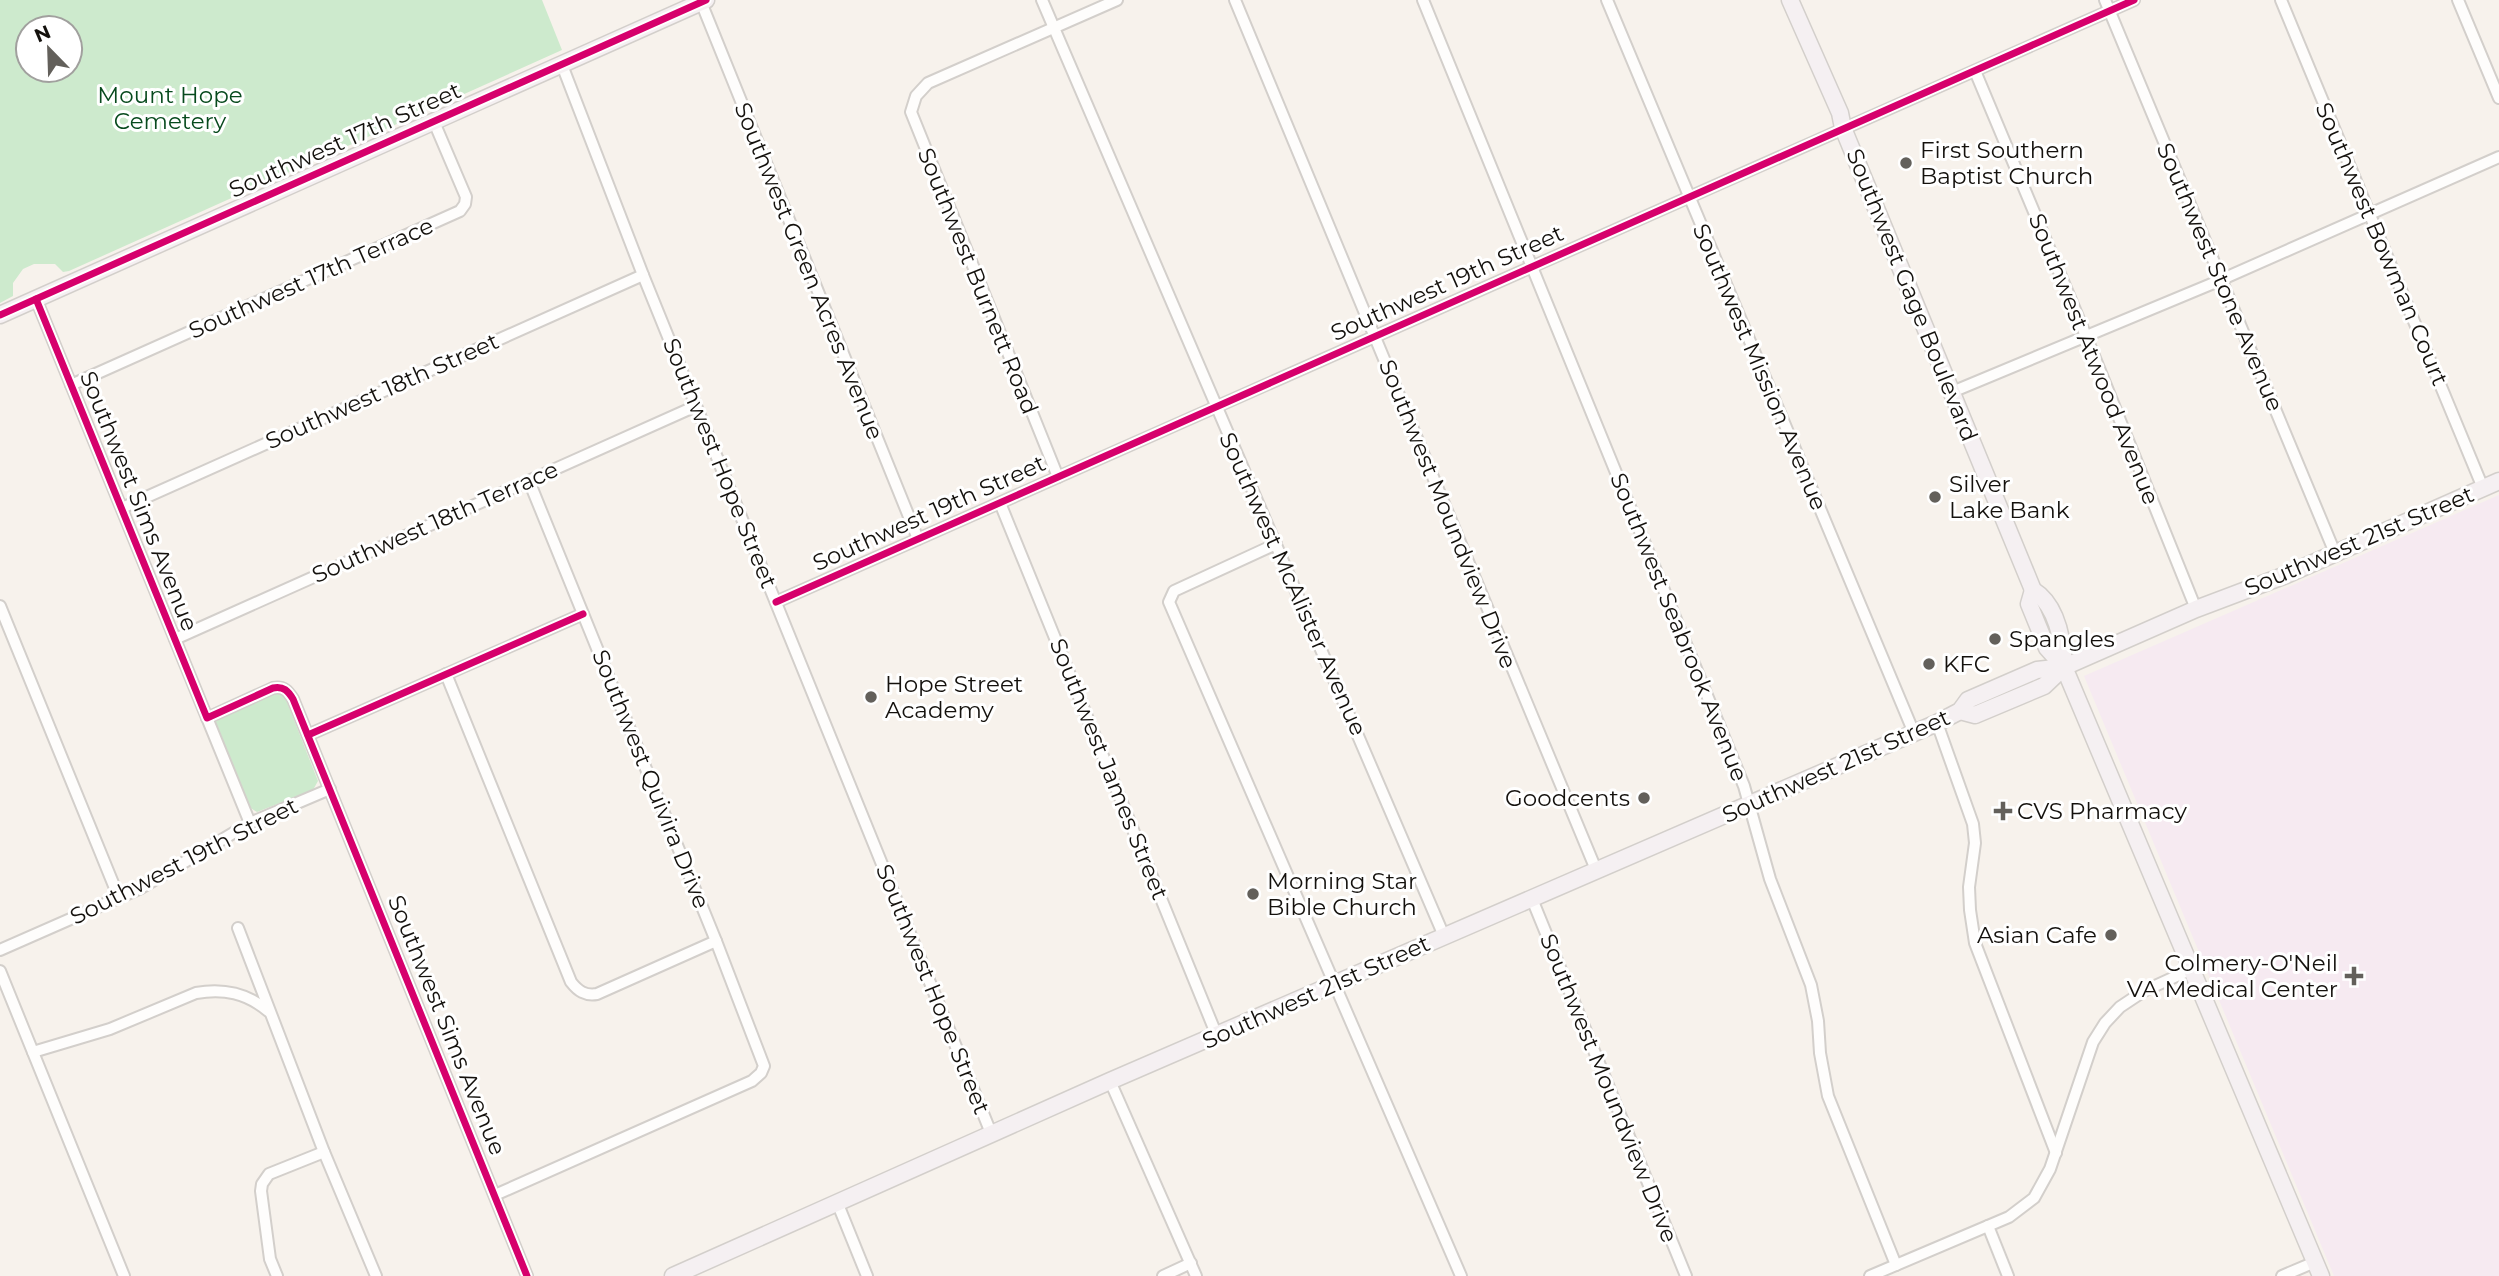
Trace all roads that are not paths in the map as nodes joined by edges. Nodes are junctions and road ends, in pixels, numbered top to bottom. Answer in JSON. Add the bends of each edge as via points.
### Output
{"nodes":[{"id":1,"x":1042,"y":0,"type":"edge"},
{"id":2,"x":1117,"y":0,"type":"edge"},
{"id":3,"x":1235,"y":0,"type":"edge"},
{"id":4,"x":1423,"y":0,"type":"edge"},
{"id":5,"x":1607,"y":0,"type":"edge"},
{"id":6,"x":1790,"y":0,"type":"edge"},
{"id":7,"x":2134,"y":0,"type":"edge"},
{"id":8,"x":2281,"y":0,"type":"edge"},
{"id":9,"x":2459,"y":0,"type":"edge"},
{"id":10,"x":703,"y":1,"type":"edge"},
{"id":11,"x":2107,"y":5,"type":"edge"},
{"id":12,"x":1053,"y":28,"type":"junction"},
{"id":13,"x":562,"y":65,"type":"junction"},
{"id":14,"x":1975,"y":71,"type":"junction"},
{"id":15,"x":2499,"y":98,"type":"edge"},
{"id":16,"x":434,"y":122,"type":"junction"},
{"id":17,"x":1843,"y":128,"type":"junction"},
{"id":18,"x":2499,"y":157,"type":"edge"},
{"id":19,"x":1689,"y":197,"type":"junction"},
{"id":20,"x":2370,"y":214,"type":"junction"},
{"id":21,"x":1532,"y":267,"type":"junction"},
{"id":22,"x":643,"y":275,"type":"junction"},
{"id":23,"x":2221,"y":280,"type":"junction"},
{"id":24,"x":36,"y":299,"type":"junction"},
{"id":25,"x":0,"y":315,"type":"edge"},
{"id":26,"x":1375,"y":336,"type":"junction"},
{"id":27,"x":2086,"y":336,"type":"junction"},
{"id":28,"x":71,"y":385,"type":"junction"},
{"id":29,"x":1952,"y":392,"type":"junction"},
{"id":30,"x":696,"y":406,"type":"junction"},
{"id":31,"x":1216,"y":407,"type":"junction"},
{"id":32,"x":1058,"y":477,"type":"junction"},
{"id":33,"x":529,"y":481,"type":"junction"},
{"id":34,"x":2499,"y":481,"type":"edge"},
{"id":35,"x":2483,"y":488,"type":"junction"},
{"id":36,"x":1000,"y":503,"type":"junction"},
{"id":37,"x":121,"y":508,"type":"junction"},
{"id":38,"x":918,"y":540,"type":"junction"},
{"id":39,"x":1276,"y":544,"type":"junction"},
{"id":40,"x":2335,"y":553,"type":"junction"},
{"id":41,"x":776,"y":602,"type":"junction"},
{"id":42,"x":0,"y":607,"type":"edge"},
{"id":43,"x":2196,"y":610,"type":"junction"},
{"id":44,"x":583,"y":614,"type":"junction"},
{"id":45,"x":175,"y":639,"type":"junction"},
{"id":46,"x":2064,"y":667,"type":"junction"},
{"id":47,"x":446,"y":674,"type":"junction"},
{"id":48,"x":207,"y":718,"type":"junction"},
{"id":49,"x":1937,"y":723,"type":"junction"},
{"id":50,"x":1914,"y":733,"type":"junction"},
{"id":51,"x":308,"y":735,"type":"junction"},
{"id":52,"x":330,"y":789,"type":"junction"},
{"id":53,"x":1751,"y":805,"type":"junction"},
{"id":54,"x":250,"y":823,"type":"junction"},
{"id":55,"x":1597,"y":872,"type":"junction"},
{"id":56,"x":119,"y":898,"type":"junction"},
{"id":57,"x":1532,"y":899,"type":"junction"},
{"id":58,"x":238,"y":928,"type":"dead end"},
{"id":59,"x":1444,"y":936,"type":"junction"},
{"id":60,"x":716,"y":941,"type":"junction"},
{"id":61,"x":0,"y":950,"type":"edge"},
{"id":62,"x":2192,"y":969,"type":"junction"},
{"id":63,"x":0,"y":971,"type":"edge"},
{"id":64,"x":1334,"y":986,"type":"junction"},
{"id":65,"x":268,"y":1011,"type":"junction"},
{"id":66,"x":1217,"y":1036,"type":"junction"},
{"id":67,"x":33,"y":1052,"type":"junction"},
{"id":68,"x":1110,"y":1081,"type":"junction"},
{"id":69,"x":991,"y":1133,"type":"junction"},
{"id":70,"x":324,"y":1152,"type":"junction"},
{"id":71,"x":2056,"y":1153,"type":"junction"},
{"id":72,"x":495,"y":1195,"type":"junction"},
{"id":73,"x":837,"y":1202,"type":"junction"},
{"id":74,"x":1988,"y":1226,"type":"junction"},
{"id":75,"x":1191,"y":1263,"type":"junction"},
{"id":76,"x":1896,"y":1265,"type":"junction"},
{"id":77,"x":2318,"y":1269,"type":"edge"},
{"id":78,"x":124,"y":1276,"type":"edge"},
{"id":79,"x":277,"y":1276,"type":"edge"},
{"id":80,"x":376,"y":1276,"type":"edge"},
{"id":81,"x":527,"y":1276,"type":"edge"},
{"id":82,"x":673,"y":1276,"type":"edge"},
{"id":83,"x":867,"y":1276,"type":"edge"},
{"id":84,"x":1163,"y":1276,"type":"edge"},
{"id":85,"x":1196,"y":1276,"type":"edge"},
{"id":86,"x":1461,"y":1276,"type":"edge"},
{"id":87,"x":1686,"y":1276,"type":"edge"},
{"id":88,"x":1870,"y":1276,"type":"edge"},
{"id":89,"x":2008,"y":1276,"type":"edge"},
{"id":90,"x":2282,"y":1276,"type":"edge"}],
"edges":[{"from":1,"to":12,"type":"street","name":"Southwest McAlister Avenue"},
{"from":2,"to":12,"type":"street"},
{"from":3,"to":26,"type":"street","name":"Southwest Moundview Drive"},
{"from":4,"to":21,"type":"street","name":"Southwest Seabrook Avenue"},
{"from":5,"to":19,"type":"street","name":"Southwest Mission Avenue"},
{"from":6,"to":17,"type":"main road","name":"Southwest Gage Boulevard"},
{"from":7,"to":11,"type":"street","name":"Southwest 19th Street"},
{"from":8,"to":20,"type":"street","name":"Southwest Bowman Court"},
{"from":9,"to":15,"type":"street"},
{"from":10,"to":13,"type":"main road","name":"Southwest 17th Street"},
{"from":10,"to":38,"type":"street","name":"Southwest Green Acres Avenue"},
{"from":11,"to":14,"type":"street","name":"Southwest 19th Street"},
{"from":11,"to":23,"type":"street","name":"Southwest Stone Avenue"},
{"from":12,"to":31,"type":"street","name":"Southwest McAlister Avenue"},
{"from":12,"to":32,"type":"street","name":"Southwest Burnett Road","via":[[924,85],[912,104],[912,119]]},
{"from":13,"to":16,"type":"main road","name":"Southwest 17th Street"},
{"from":13,"to":22,"type":"street","name":"Southwest Hope Street"},
{"from":14,"to":17,"type":"street","name":"Southwest 19th Street"},
{"from":14,"to":27,"type":"street","name":"Southwest Atwood Avenue"},
{"from":16,"to":24,"type":"main road","name":"Southwest 17th Street"},
{"from":16,"to":28,"type":"street","name":"Southwest 17th Terrace","via":[[466,197],[460,211]]},
{"from":17,"to":19,"type":"street","name":"Southwest 19th Street"},
{"from":17,"to":29,"type":"main road","name":"Southwest Gage Boulevard"},
{"from":18,"to":20,"type":"street"},
{"from":19,"to":21,"type":"street","name":"Southwest 19th Street"},
{"from":19,"to":50,"type":"street","name":"Southwest Mission Avenue"},
{"from":20,"to":23,"type":"street"},
{"from":20,"to":35,"type":"street","name":"Southwest Bowman Court"},
{"from":21,"to":26,"type":"street","name":"Southwest 19th Street"},
{"from":21,"to":53,"type":"street","name":"Southwest Seabrook Avenue"},
{"from":22,"to":30,"type":"street","name":"Southwest Hope Street"},
{"from":22,"to":37,"type":"street","name":"Southwest 18th Street"},
{"from":23,"to":27,"type":"street"},
{"from":23,"to":40,"type":"street","name":"Southwest Stone Avenue"},
{"from":24,"to":25,"type":"main road","name":"Southwest 17th Street"},
{"from":24,"to":28,"type":"street","name":"Southwest Sims Avenue"},
{"from":26,"to":31,"type":"street","name":"Southwest 19th Street"},
{"from":26,"to":55,"type":"street","name":"Southwest Moundview Drive"},
{"from":27,"to":29,"type":"street"},
{"from":27,"to":43,"type":"street","name":"Southwest Atwood Avenue"},
{"from":28,"to":37,"type":"street","name":"Southwest Sims Avenue"},
{"from":29,"to":46,"type":"main road","name":"Southwest Gage Boulevard","via":[[2033,590],[2029,604],[2047,648]]},
{"from":30,"to":33,"type":"street","name":"Southwest 18th Terrace"},
{"from":30,"to":41,"type":"street","name":"Southwest Hope Street"},
{"from":31,"to":32,"type":"street","name":"Southwest 19th Street"},
{"from":31,"to":39,"type":"street","name":"Southwest McAlister Avenue"},
{"from":32,"to":36,"type":"street","name":"Southwest 19th Street"},
{"from":33,"to":44,"type":"street","name":"Southwest Quivira Drive"},
{"from":33,"to":45,"type":"street","name":"Southwest 18th Terrace"},
{"from":34,"to":35,"type":"main road","name":"Southwest 21st Street"},
{"from":35,"to":40,"type":"main road","name":"Southwest 21st Street"},
{"from":36,"to":38,"type":"street","name":"Southwest 19th Street"},
{"from":36,"to":66,"type":"street","name":"Southwest James Street"},
{"from":37,"to":45,"type":"street","name":"Southwest Sims Avenue"},
{"from":38,"to":41,"type":"street","name":"Southwest 19th Street"},
{"from":39,"to":59,"type":"street","name":"Southwest McAlister Avenue"},
{"from":39,"to":64,"type":"street","via":[[1171,594],[1170,605]]},
{"from":40,"to":43,"type":"main road","name":"Southwest 21st Street"},
{"from":41,"to":69,"type":"street","name":"Southwest Hope Street"},
{"from":42,"to":56,"type":"street"},
{"from":43,"to":46,"type":"main road","name":"Southwest 21st Street"},
{"from":44,"to":47,"type":"street"},
{"from":44,"to":60,"type":"street","name":"Southwest Quivira Drive"},
{"from":45,"to":48,"type":"street","name":"Southwest Sims Avenue"},
{"from":46,"to":49,"type":"main road","name":"Southwest 21st Street","via":[[2037,670],[1968,700],[1961,710]]},
{"from":46,"to":62,"type":"main road","name":"Southwest Gage Boulevard"},
{"from":47,"to":51,"type":"street"},
{"from":47,"to":60,"type":"street","via":[[571,982],[582,993],[597,994]]},
{"from":48,"to":51,"type":"street","name":"Southwest Sims Avenue","via":[[279,687],[288,691]]},
{"from":48,"to":54,"type":"street","name":"Southwest Sims Avenue"},
{"from":49,"to":50,"type":"main road","name":"Southwest 21st Street"},
{"from":49,"to":71,"type":"street","via":[[1973,824],[1970,910],[1975,943]]},
{"from":50,"to":53,"type":"main road","name":"Southwest 21st Street"},
{"from":51,"to":52,"type":"street","name":"Southwest Sims Avenue"},
{"from":52,"to":54,"type":"street","name":"Southwest 19th Street"},
{"from":52,"to":72,"type":"street","name":"Southwest Sims Avenue"},
{"from":53,"to":55,"type":"main road","name":"Southwest 21st Street"},
{"from":53,"to":76,"type":"street","name":"Southwest Seabrook Avenue","via":[[1770,878],[1811,985],[1831,1105]]},
{"from":54,"to":56,"type":"street","name":"Southwest 19th Street"},
{"from":55,"to":57,"type":"main road","name":"Southwest 21st Street"},
{"from":56,"to":61,"type":"street","name":"Southwest 19th Street"},
{"from":57,"to":59,"type":"main road","name":"Southwest 21st Street"},
{"from":57,"to":87,"type":"street","name":"Southwest Moundview Drive"},
{"from":58,"to":65,"type":"street"},
{"from":59,"to":64,"type":"main road","name":"Southwest 21st Street"},
{"from":60,"to":72,"type":"street","name":"Southwest Quivira Drive","via":[[764,1062],[757,1078]]},
{"from":62,"to":71,"type":"street","via":[[2144,991],[2105,1023],[2093,1042]]},
{"from":62,"to":77,"type":"main road","name":"Southwest Gage Boulevard"},
{"from":63,"to":67,"type":"street"},
{"from":64,"to":66,"type":"main road","name":"Southwest 21st Street"},
{"from":64,"to":86,"type":"street"},
{"from":65,"to":67,"type":"street","via":[[239,994],[211,990],[110,1029]]},
{"from":65,"to":70,"type":"street"},
{"from":66,"to":68,"type":"main road","name":"Southwest 21st Street"},
{"from":67,"to":78,"type":"street"},
{"from":68,"to":69,"type":"main road","name":"Southwest 21st Street"},
{"from":68,"to":75,"type":"street"},
{"from":69,"to":73,"type":"main road","name":"Southwest 21st Street"},
{"from":70,"to":79,"type":"street","via":[[269,1174],[262,1184],[270,1259]]},
{"from":70,"to":80,"type":"street"},
{"from":71,"to":74,"type":"street","via":[[2034,1198]]},
{"from":72,"to":81,"type":"street","name":"Southwest Sims Avenue"},
{"from":73,"to":82,"type":"main road","name":"Southwest 21st Street"},
{"from":73,"to":83,"type":"street"},
{"from":74,"to":76,"type":"street"},
{"from":74,"to":89,"type":"street"},
{"from":75,"to":84,"type":"street"},
{"from":75,"to":85,"type":"street"},
{"from":76,"to":88,"type":"street"},
{"from":77,"to":90,"type":"street"}]}
